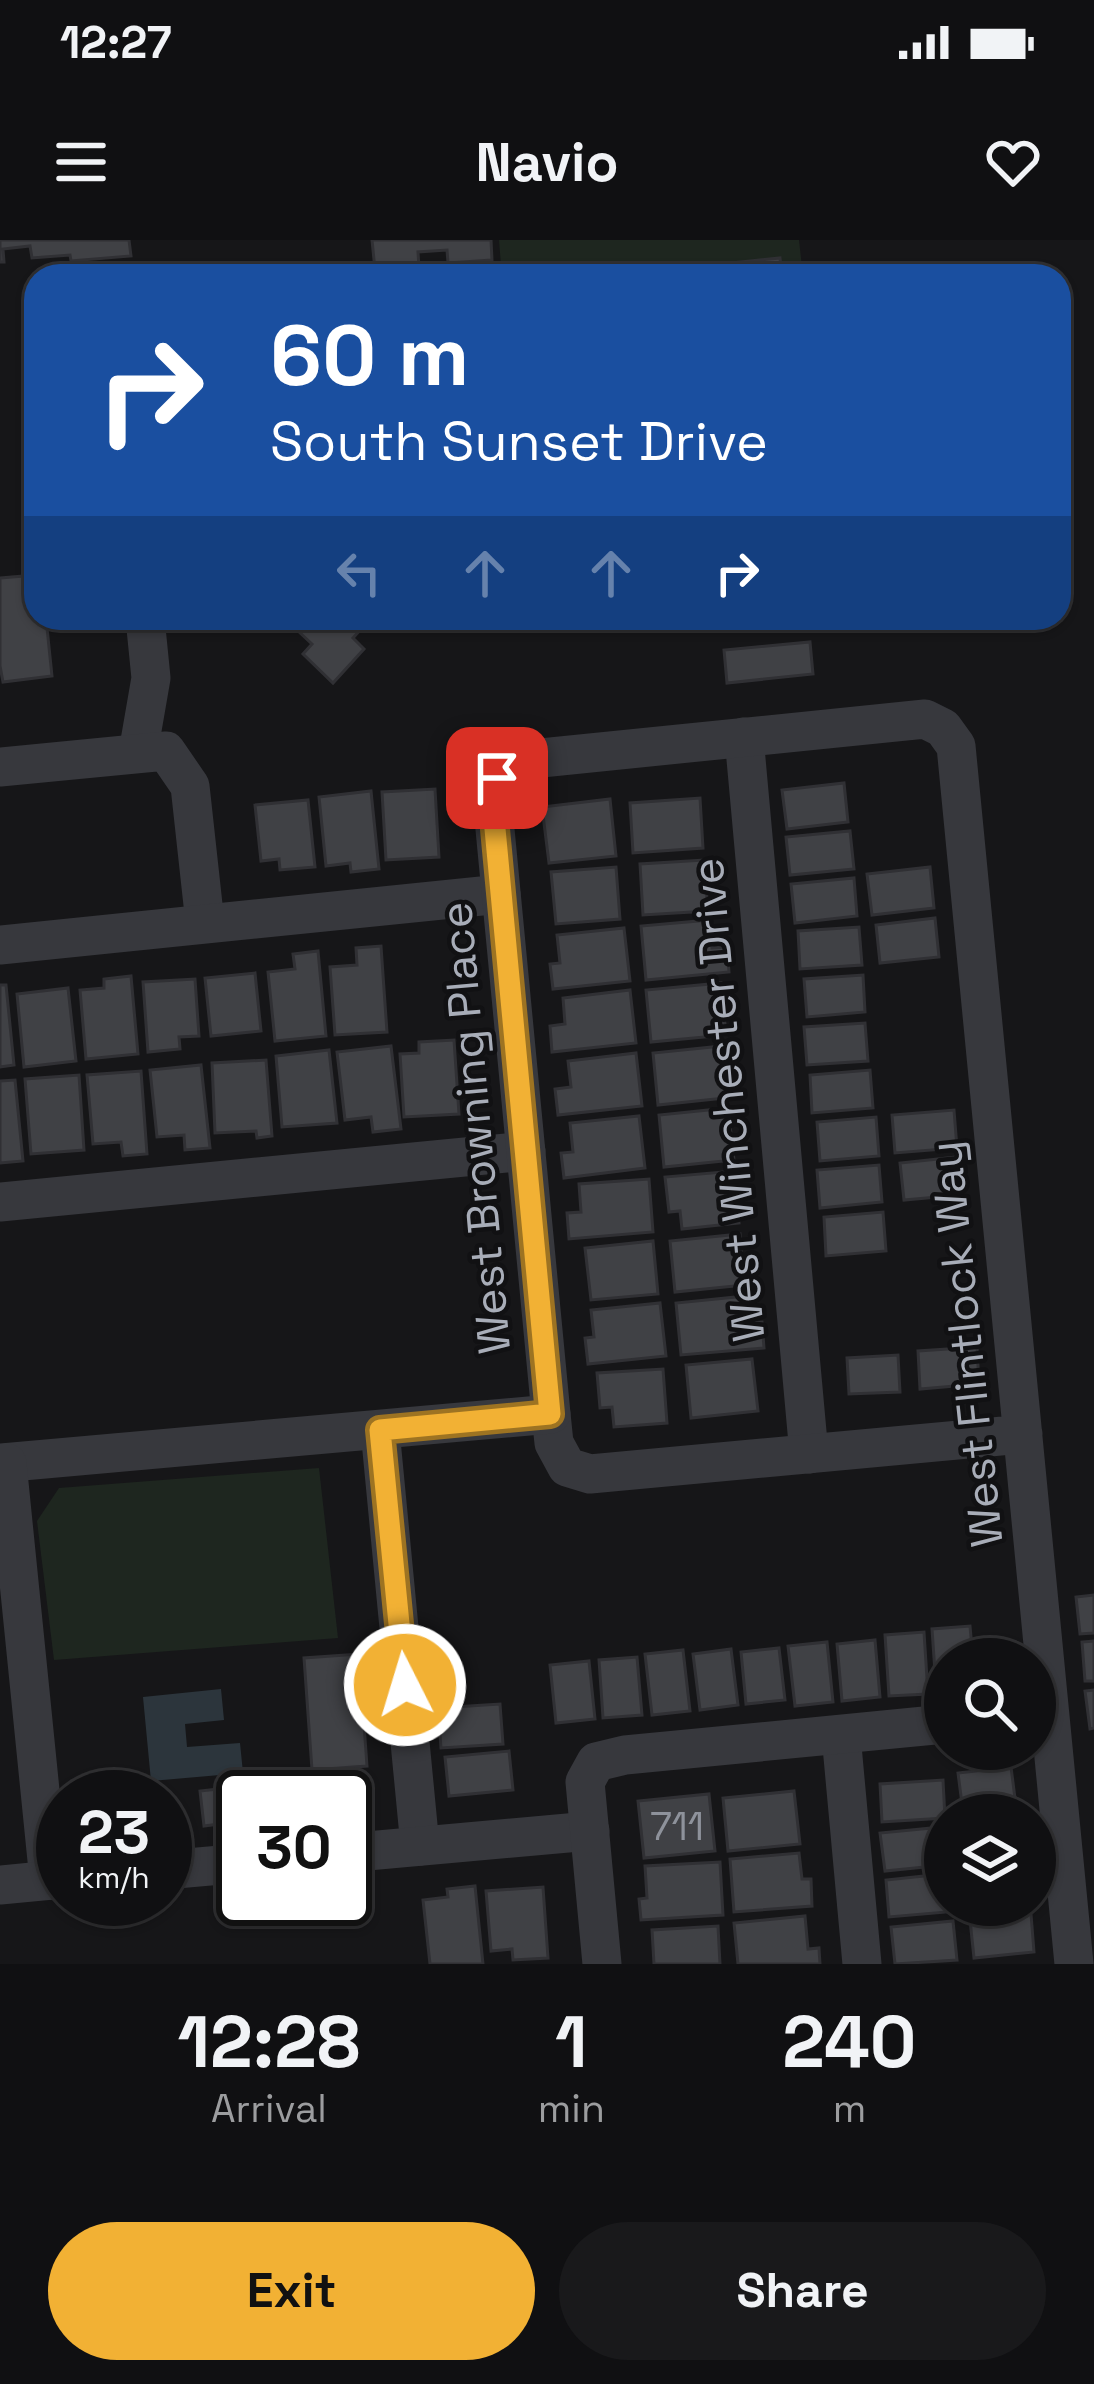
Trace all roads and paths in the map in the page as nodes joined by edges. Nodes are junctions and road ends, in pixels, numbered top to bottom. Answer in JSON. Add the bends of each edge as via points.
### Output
{"nodes":[{"id":1,"x":146,"y":630,"type":"edge"},
{"id":2,"x":744,"y":737,"type":"junction"},
{"id":3,"x":152,"y":752,"type":"junction"},
{"id":4,"x":0,"y":767,"type":"edge"},
{"id":5,"x":501,"y":894,"type":"junction"},
{"id":6,"x":206,"y":923,"type":"junction"},
{"id":7,"x":0,"y":944,"type":"edge"},
{"id":8,"x":526,"y":1150,"type":"junction"},
{"id":9,"x":0,"y":1202,"type":"edge"},
{"id":10,"x":550,"y":1414,"type":"junction"},
{"id":11,"x":380,"y":1430,"type":"junction"},
{"id":12,"x":1023,"y":1434,"type":"junction"},
{"id":13,"x":809,"y":1454,"type":"junction"},
{"id":14,"x":3,"y":1463,"type":"edge"},
{"id":15,"x":1037,"y":1638,"type":"edge"},
{"id":16,"x":9,"y":1674,"type":"edge"},
{"id":17,"x":924,"y":1726,"type":"edge"},
{"id":18,"x":841,"y":1735,"type":"junction"},
{"id":19,"x":1049,"y":1770,"type":"edge"},
{"id":20,"x":36,"y":1792,"type":"edge"},
{"id":21,"x":590,"y":1832,"type":"junction"},
{"id":22,"x":420,"y":1846,"type":"junction"},
{"id":23,"x":372,"y":1850,"type":"edge"},
{"id":24,"x":36,"y":1882,"type":"edge"},
{"id":25,"x":0,"y":1885,"type":"edge"},
{"id":26,"x":602,"y":1964,"type":"edge"},
{"id":27,"x":862,"y":1964,"type":"edge"},
{"id":28,"x":1074,"y":1964,"type":"edge"}],
"edges":[{"from":1,"to":3,"type":"street"},
{"from":2,"to":5,"type":"street","name":"West Browning Place","via":[[518,764],[497,778],[492,797]]},
{"from":2,"to":12,"type":"street","name":"West Flintlock Way","via":[[925,719],[956,746]]},
{"from":2,"to":13,"type":"street","name":"West Winchester Drive"},
{"from":3,"to":4,"type":"street"},
{"from":3,"to":6,"type":"street","via":[[190,786]]},
{"from":5,"to":6,"type":"street"},
{"from":5,"to":8,"type":"street","name":"West Browning Place"},
{"from":6,"to":7,"type":"street"},
{"from":8,"to":9,"type":"street"},
{"from":8,"to":10,"type":"street","name":"West Browning Place"},
{"from":10,"to":11,"type":"street"},
{"from":10,"to":13,"type":"street","name":"West Browning Place","via":[[567,1467],[590,1474]]},
{"from":11,"to":14,"type":"street"},
{"from":11,"to":22,"type":"street"},
{"from":12,"to":13,"type":"street"},
{"from":12,"to":15,"type":"street","name":"West Flintlock Way"},
{"from":14,"to":16,"type":"street"},
{"from":16,"to":20,"type":"street"},
{"from":17,"to":18,"type":"street"},
{"from":18,"to":21,"type":"street","via":[[596,1762],[585,1782]]},
{"from":18,"to":27,"type":"street"},
{"from":19,"to":28,"type":"street","name":"West Flintlock Way"},
{"from":21,"to":22,"type":"street"},
{"from":21,"to":26,"type":"street"},
{"from":22,"to":23,"type":"street"},
{"from":24,"to":25,"type":"street"}]}
